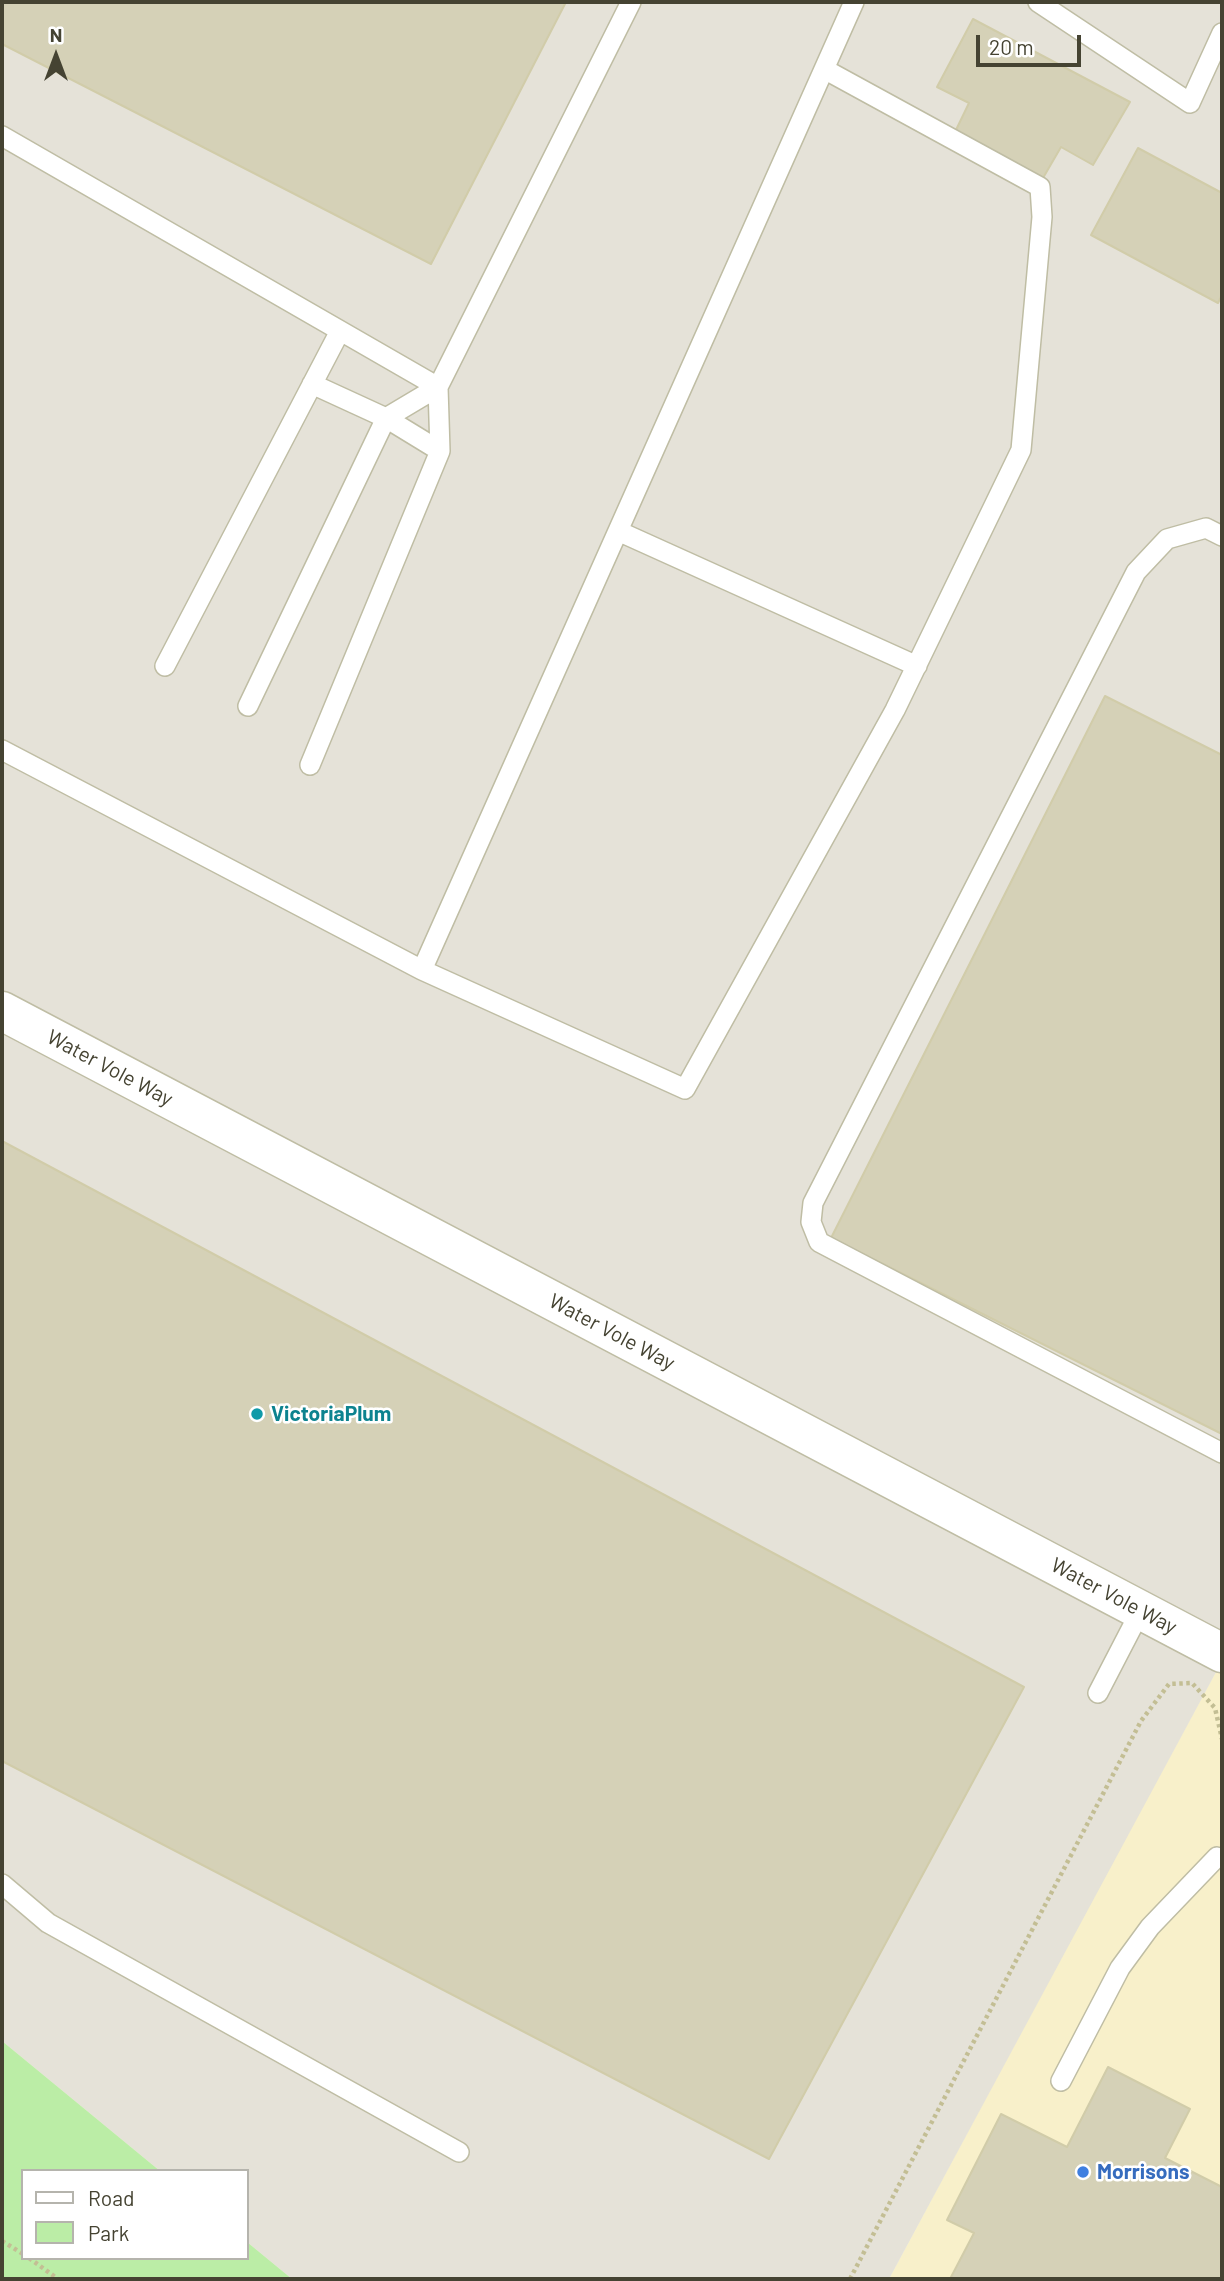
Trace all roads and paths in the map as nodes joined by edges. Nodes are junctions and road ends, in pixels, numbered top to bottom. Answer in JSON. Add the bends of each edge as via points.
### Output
{"nodes":[{"id":1,"x":631,"y":2,"type":"edge"},
{"id":2,"x":854,"y":2,"type":"edge"},
{"id":3,"x":1038,"y":2,"type":"edge"},
{"id":4,"x":1222,"y":33,"type":"edge"},
{"id":5,"x":824,"y":69,"type":"junction"},
{"id":6,"x":2,"y":136,"type":"edge"},
{"id":7,"x":340,"y":331,"type":"junction"},
{"id":8,"x":312,"y":384,"type":"junction"},
{"id":9,"x":438,"y":387,"type":"junction"},
{"id":10,"x":386,"y":418,"type":"junction"},
{"id":11,"x":440,"y":451,"type":"junction"},
{"id":12,"x":618,"y":531,"type":"junction"},
{"id":13,"x":1222,"y":536,"type":"edge"},
{"id":14,"x":165,"y":666,"type":"dead end"},
{"id":15,"x":916,"y":666,"type":"junction"},
{"id":16,"x":248,"y":706,"type":"dead end"},
{"id":17,"x":2,"y":750,"type":"edge"},
{"id":18,"x":310,"y":765,"type":"dead end"},
{"id":19,"x":422,"y":970,"type":"junction"},
{"id":20,"x":2,"y":1011,"type":"edge"},
{"id":21,"x":1222,"y":1452,"type":"edge"},
{"id":22,"x":1140,"y":1610,"type":"junction"},
{"id":23,"x":1222,"y":1653,"type":"edge"},
{"id":24,"x":1098,"y":1693,"type":"dead end"},
{"id":25,"x":1222,"y":1739,"type":"edge"},
{"id":26,"x":1220,"y":1854,"type":"edge"},
{"id":27,"x":2,"y":1884,"type":"edge"},
{"id":28,"x":1061,"y":2081,"type":"dead end"},
{"id":29,"x":459,"y":2152,"type":"dead end"},
{"id":30,"x":2,"y":2241,"type":"edge"},
{"id":31,"x":21,"y":2253,"type":"edge"},
{"id":32,"x":32,"y":2260,"type":"edge"},
{"id":33,"x":58,"y":2279,"type":"edge"},
{"id":34,"x":850,"y":2279,"type":"edge"}],
"edges":[{"from":1,"to":9,"type":"lane"},
{"from":2,"to":5,"type":"lane"},
{"from":3,"to":4,"type":"lane","via":[[1190,103]]},
{"from":5,"to":12,"type":"lane"},
{"from":5,"to":15,"type":"lane","via":[[1040,187],[1042,217],[1021,450]]},
{"from":6,"to":7,"type":"lane"},
{"from":7,"to":8,"type":"lane"},
{"from":7,"to":9,"type":"lane"},
{"from":8,"to":10,"type":"lane"},
{"from":8,"to":14,"type":"lane"},
{"from":9,"to":10,"type":"lane"},
{"from":9,"to":11,"type":"lane"},
{"from":10,"to":11,"type":"lane"},
{"from":10,"to":16,"type":"lane"},
{"from":11,"to":18,"type":"lane"},
{"from":12,"to":15,"type":"lane"},
{"from":12,"to":19,"type":"lane"},
{"from":13,"to":21,"type":"lane","via":[[1206,528],[1167,539],[1136,572],[813,1203],[811,1222],[819,1241]]},
{"from":15,"to":19,"type":"lane","via":[[685,1089]]},
{"from":17,"to":19,"type":"lane"},
{"from":20,"to":22,"type":"street","name":"Water Vole Way"},
{"from":22,"to":23,"type":"street","name":"Water Vole Way"},
{"from":22,"to":24,"type":"lane"},
{"from":25,"to":34,"type":"path","via":[[1215,1708],[1192,1683],[1169,1684],[1140,1721]]},
{"from":26,"to":28,"type":"lane","via":[[1150,1927],[1120,1968]]},
{"from":27,"to":29,"type":"lane","via":[[48,1923]]},
{"from":30,"to":31,"type":"path"},
{"from":32,"to":33,"type":"path"}]}
